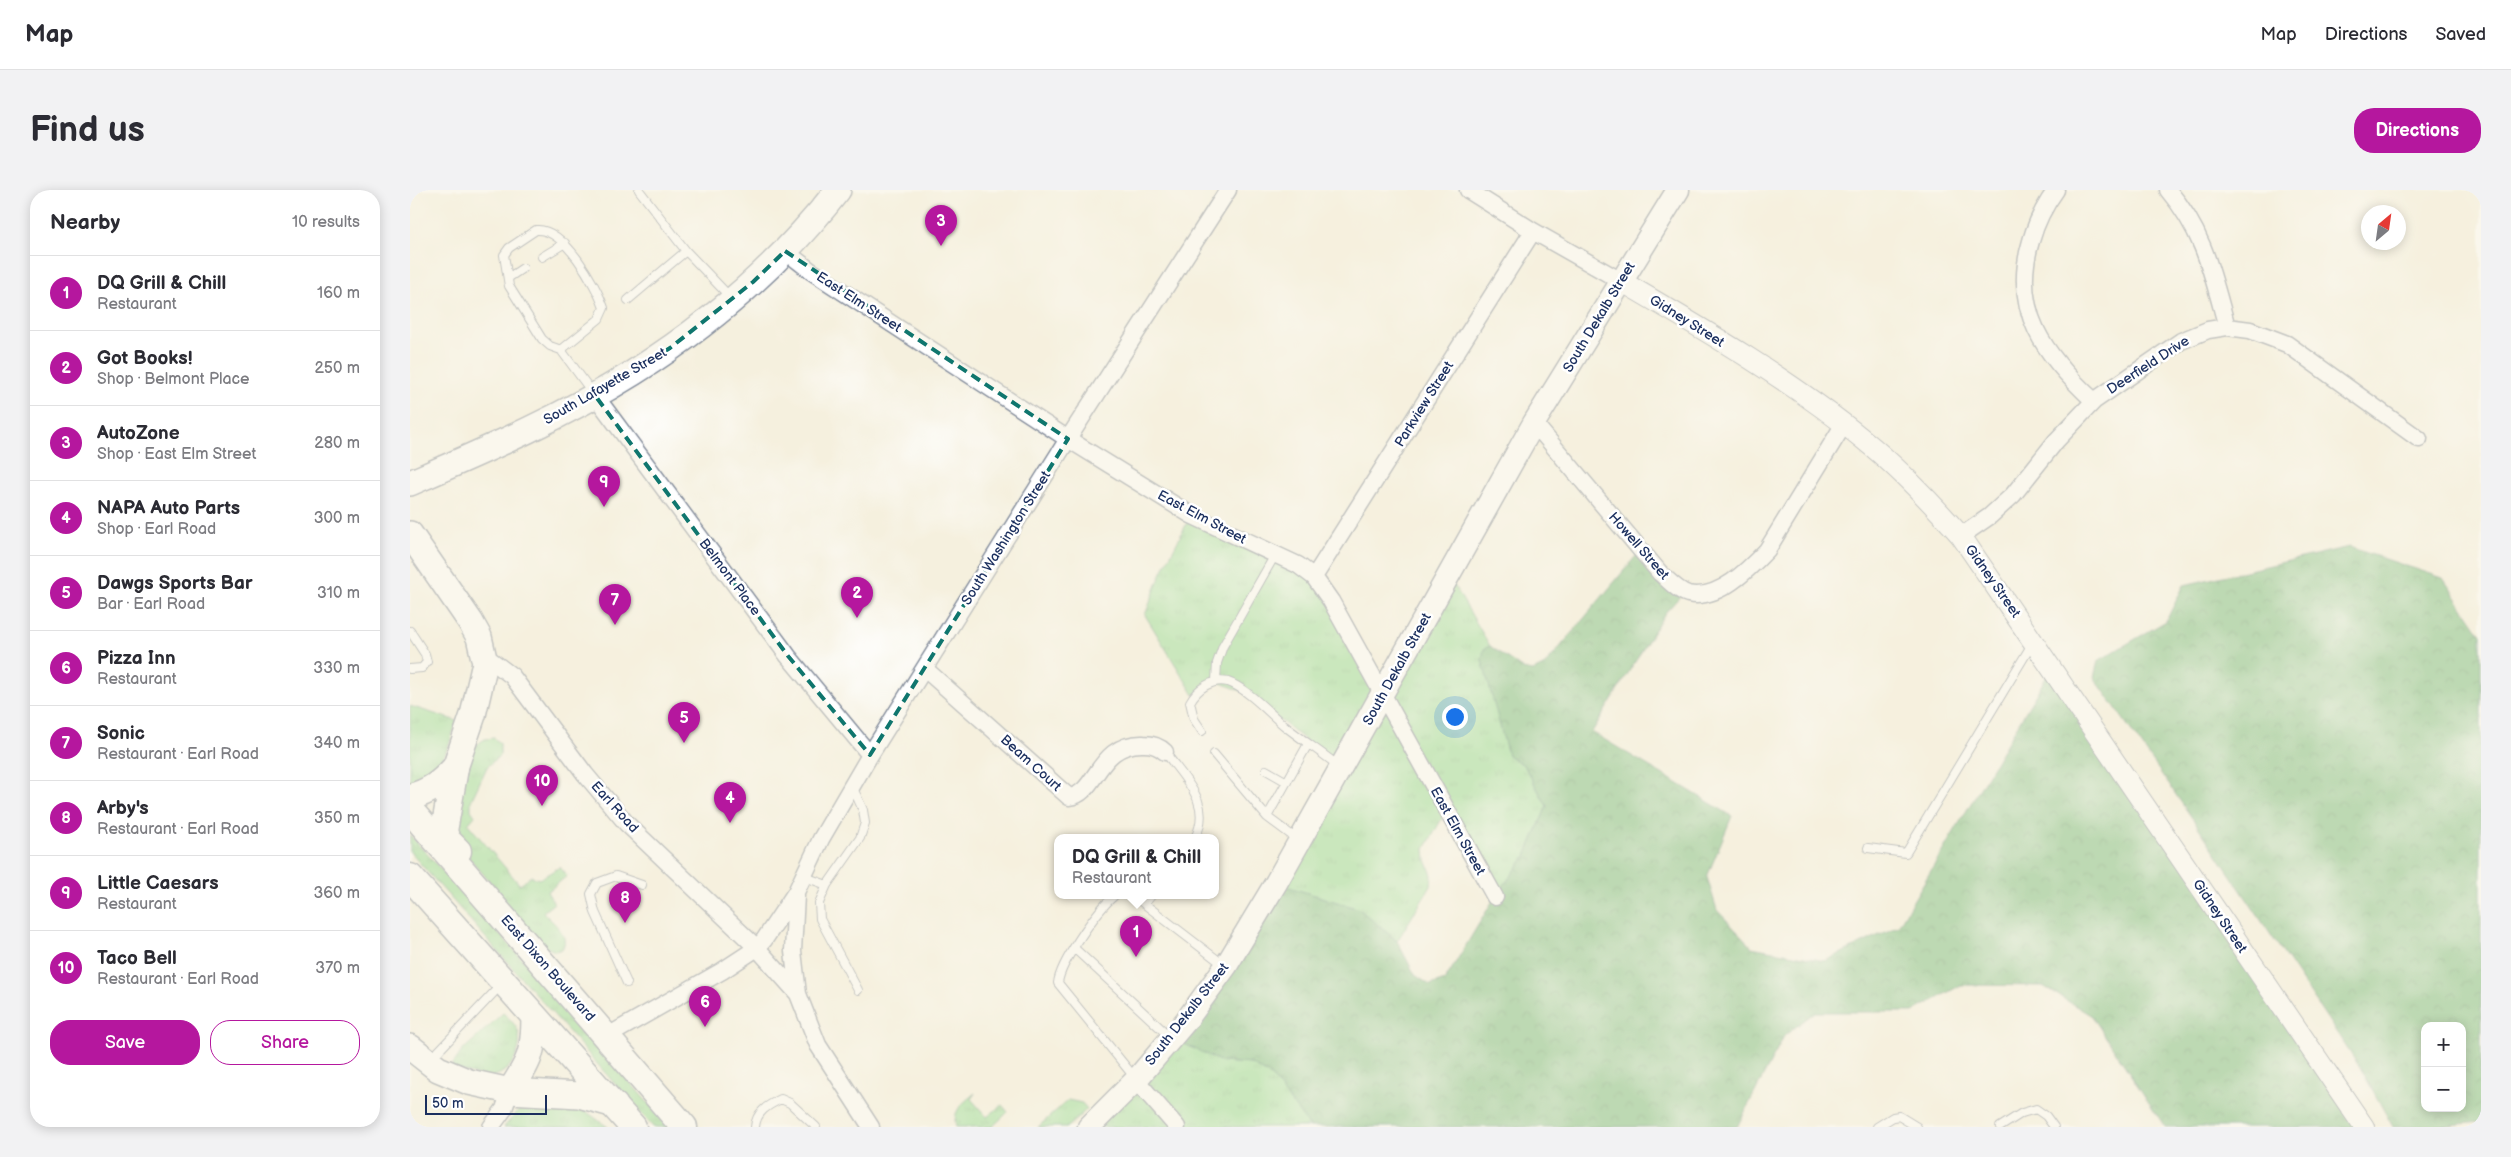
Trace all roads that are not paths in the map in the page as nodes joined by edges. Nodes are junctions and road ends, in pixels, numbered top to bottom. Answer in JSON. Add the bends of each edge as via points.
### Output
{"nodes":[{"id":1,"x":639,"y":190,"type":"edge"},
{"id":2,"x":1228,"y":190,"type":"edge"},
{"id":3,"x":1468,"y":190,"type":"edge"},
{"id":4,"x":1678,"y":190,"type":"edge"},
{"id":5,"x":2056,"y":190,"type":"edge"},
{"id":6,"x":2168,"y":190,"type":"edge"},
{"id":7,"x":832,"y":192,"type":"edge"},
{"id":8,"x":1533,"y":231,"type":"junction"},
{"id":9,"x":566,"y":243,"type":"junction"},
{"id":10,"x":686,"y":251,"type":"junction"},
{"id":11,"x":785,"y":251,"type":"junction"},
{"id":12,"x":542,"y":257,"type":"dead end"},
{"id":13,"x":523,"y":268,"type":"dead end"},
{"id":14,"x":508,"y":278,"type":"junction"},
{"id":15,"x":1621,"y":281,"type":"junction"},
{"id":16,"x":732,"y":299,"type":"junction"},
{"id":17,"x":628,"y":300,"type":"dead end"},
{"id":18,"x":2227,"y":327,"type":"junction"},
{"id":19,"x":561,"y":350,"type":"junction"},
{"id":20,"x":594,"y":394,"type":"junction"},
{"id":21,"x":2094,"y":401,"type":"junction"},
{"id":22,"x":1534,"y":423,"type":"junction"},
{"id":23,"x":1844,"y":424,"type":"junction"},
{"id":24,"x":1068,"y":439,"type":"junction"},
{"id":25,"x":2419,"y":439,"type":"dead end"},
{"id":26,"x":410,"y":483,"type":"edge"},
{"id":27,"x":410,"y":534,"type":"edge"},
{"id":28,"x":1961,"y":536,"type":"junction"},
{"id":29,"x":1275,"y":555,"type":"junction"},
{"id":30,"x":1314,"y":577,"type":"junction"},
{"id":31,"x":410,"y":632,"type":"edge"},
{"id":32,"x":2034,"y":640,"type":"junction"},
{"id":33,"x":484,"y":659,"type":"junction"},
{"id":34,"x":925,"y":669,"type":"junction"},
{"id":35,"x":410,"y":670,"type":"edge"},
{"id":36,"x":1216,"y":681,"type":"junction"},
{"id":37,"x":1382,"y":696,"type":"junction"},
{"id":38,"x":1202,"y":731,"type":"dead end"},
{"id":39,"x":1308,"y":744,"type":"junction"},
{"id":40,"x":1165,"y":752,"type":"joint"},
{"id":41,"x":1214,"y":754,"type":"dead end"},
{"id":42,"x":870,"y":755,"type":"junction"},
{"id":43,"x":456,"y":768,"type":"junction"},
{"id":44,"x":1341,"y":768,"type":"junction"},
{"id":45,"x":1266,"y":770,"type":"dead end"},
{"id":46,"x":1287,"y":782,"type":"junction"},
{"id":47,"x":852,"y":786,"type":"junction"},
{"id":48,"x":410,"y":797,"type":"edge"},
{"id":49,"x":410,"y":810,"type":"edge"},
{"id":50,"x":1267,"y":817,"type":"junction"},
{"id":51,"x":1196,"y":834,"type":"edge"},
{"id":52,"x":1300,"y":841,"type":"junction"},
{"id":53,"x":1868,"y":848,"type":"dead end"},
{"id":54,"x":460,"y":866,"type":"junction"},
{"id":55,"x":802,"y":876,"type":"junction"},
{"id":56,"x":411,"y":881,"type":"edge"},
{"id":57,"x":642,"y":885,"type":"dead end"},
{"id":58,"x":827,"y":885,"type":"junction"},
{"id":59,"x":796,"y":892,"type":"junction"},
{"id":60,"x":1495,"y":897,"type":"dead end"},
{"id":61,"x":1111,"y":899,"type":"edge"},
{"id":62,"x":1138,"y":899,"type":"edge"},
{"id":63,"x":1148,"y":899,"type":"edge"},
{"id":64,"x":1144,"y":904,"type":"junction"},
{"id":65,"x":757,"y":948,"type":"junction"},
{"id":66,"x":1074,"y":948,"type":"junction"},
{"id":67,"x":1226,"y":966,"type":"junction"},
{"id":68,"x":503,"y":983,"type":"junction"},
{"id":69,"x":627,"y":983,"type":"dead end"},
{"id":70,"x":858,"y":990,"type":"dead end"},
{"id":71,"x":798,"y":994,"type":"junction"},
{"id":72,"x":534,"y":1017,"type":"junction"},
{"id":73,"x":606,"y":1037,"type":"junction"},
{"id":74,"x":1171,"y":1038,"type":"junction"},
{"id":75,"x":419,"y":1054,"type":"edge"},
{"id":76,"x":1136,"y":1080,"type":"junction"},
{"id":77,"x":510,"y":1091,"type":"junction"},
{"id":78,"x":615,"y":1105,"type":"junction"},
{"id":79,"x":491,"y":1127,"type":"edge"},
{"id":80,"x":633,"y":1127,"type":"edge"},
{"id":81,"x":684,"y":1127,"type":"edge"},
{"id":82,"x":755,"y":1127,"type":"edge"},
{"id":83,"x":816,"y":1127,"type":"edge"},
{"id":84,"x":871,"y":1127,"type":"edge"},
{"id":85,"x":1089,"y":1127,"type":"edge"},
{"id":86,"x":1176,"y":1127,"type":"edge"},
{"id":87,"x":1877,"y":1127,"type":"edge"},
{"id":88,"x":1917,"y":1127,"type":"edge"},
{"id":89,"x":2000,"y":1127,"type":"edge"},
{"id":90,"x":2054,"y":1127,"type":"edge"},
{"id":91,"x":2364,"y":1127,"type":"edge"}],
"edges":[{"from":1,"to":10,"type":"lane"},
{"from":2,"to":24,"type":"street","name":"South Washington Street"},
{"from":3,"to":8,"type":"street","name":"Gidney Street"},
{"from":4,"to":15,"type":"main road","name":"South Dekalb Street"},
{"from":5,"to":21,"type":"street","via":[[2026,255],[2024,291],[2033,324],[2048,352]]},
{"from":6,"to":18,"type":"street","via":[[2203,244]]},
{"from":7,"to":11,"type":"main road","name":"South Lafayette Street"},
{"from":8,"to":15,"type":"street","name":"Gidney Street"},
{"from":8,"to":30,"type":"street","name":"Parkview Street"},
{"from":9,"to":12,"type":"lane"},
{"from":9,"to":14,"type":"lane","via":[[551,233],[536,230],[504,255]]},
{"from":9,"to":19,"type":"lane","via":[[604,308],[599,319]]},
{"from":10,"to":16,"type":"lane"},
{"from":10,"to":17,"type":"lane"},
{"from":11,"to":16,"type":"main road","name":"South Lafayette Street"},
{"from":11,"to":24,"type":"street","name":"East Elm Street"},
{"from":13,"to":14,"type":"lane"},
{"from":14,"to":19,"type":"lane","via":[[509,286],[542,339]]},
{"from":15,"to":22,"type":"main road","name":"South Dekalb Street"},
{"from":15,"to":23,"type":"street","name":"Gidney Street"},
{"from":16,"to":20,"type":"main road","name":"South Lafayette Street","via":[[670,348],[632,374]]},
{"from":18,"to":21,"type":"street","name":"Deerfield Drive","via":[[2208,330],[2181,341]]},
{"from":18,"to":25,"type":"street","name":"Deerfield Drive","via":[[2264,334],[2286,344]]},
{"from":19,"to":20,"type":"lane"},
{"from":20,"to":26,"type":"main road","name":"South Lafayette Street","via":[[544,423]]},
{"from":20,"to":42,"type":"street","name":"Belmont Place","via":[[788,656]]},
{"from":21,"to":28,"type":"street","name":"Deerfield Drive","via":[[2056,441],[2013,495]]},
{"from":22,"to":23,"type":"street","name":"Howell Street","via":[[1660,573],[1684,592],[1697,594],[1718,589],[1752,566],[1767,550]]},
{"from":22,"to":37,"type":"main road","name":"South Dekalb Street"},
{"from":23,"to":28,"type":"street","name":"Gidney Street","via":[[1910,481]]},
{"from":24,"to":29,"type":"street","name":"East Elm Street","via":[[1191,515]]},
{"from":24,"to":34,"type":"street","name":"South Washington Street"},
{"from":27,"to":33,"type":"main road","via":[[473,626]]},
{"from":28,"to":32,"type":"street","name":"Gidney Street"},
{"from":29,"to":30,"type":"street","name":"East Elm Street","via":[[1298,565]]},
{"from":29,"to":36,"type":"lane","via":[[1223,646]]},
{"from":30,"to":37,"type":"street","name":"East Elm Street","via":[[1331,601]]},
{"from":31,"to":35,"type":"lane","via":[[427,662],[422,668]]},
{"from":32,"to":53,"type":"lane","via":[[1906,853]]},
{"from":32,"to":91,"type":"street","name":"Gidney Street"},
{"from":33,"to":43,"type":"main road","via":[[484,672],[473,715]]},
{"from":33,"to":65,"type":"street","name":"Earl Road","via":[[512,676],[627,824]]},
{"from":34,"to":40,"type":"street","name":"Beam Court","via":[[1069,796],[1078,794],[1110,754],[1119,748],[1131,744],[1153,744]]},
{"from":34,"to":42,"type":"street","name":"South Washington Street"},
{"from":36,"to":38,"type":"lane","via":[[1203,687],[1190,702],[1194,719]]},
{"from":36,"to":39,"type":"lane","via":[[1235,686]]},
{"from":37,"to":44,"type":"main road","name":"South Dekalb Street"},
{"from":37,"to":60,"type":"street","name":"East Elm Street"},
{"from":39,"to":44,"type":"lane"},
{"from":39,"to":46,"type":"lane"},
{"from":40,"to":51,"type":"lane","via":[[1200,801],[1202,816]]},
{"from":41,"to":50,"type":"lane"},
{"from":42,"to":47,"type":"street","name":"South Washington Street"},
{"from":43,"to":48,"type":"highway","via":[[438,786]]},
{"from":43,"to":54,"type":"highway","via":[[444,831],[460,854]]},
{"from":44,"to":52,"type":"main road","name":"South Dekalb Street"},
{"from":45,"to":46,"type":"lane"},
{"from":46,"to":50,"type":"lane"},
{"from":47,"to":55,"type":"street","name":"South Washington Street"},
{"from":47,"to":58,"type":"lane","via":[[865,823],[860,838]]},
{"from":49,"to":54,"type":"highway","name":"East Dixon Boulevard"},
{"from":50,"to":52,"type":"lane"},
{"from":52,"to":67,"type":"main road","name":"South Dekalb Street"},
{"from":54,"to":73,"type":"highway","name":"East Dixon Boulevard"},
{"from":55,"to":58,"type":"lane"},
{"from":55,"to":59,"type":"street","name":"South Washington Street"},
{"from":56,"to":68,"type":"highway"},
{"from":57,"to":69,"type":"lane","via":[[616,876],[598,883],[591,894],[595,912]]},
{"from":58,"to":70,"type":"lane","via":[[819,903],[820,919]]},
{"from":59,"to":65,"type":"street","name":"South Washington Street"},
{"from":59,"to":71,"type":"street","name":"South Washington Street","via":[[793,951]]},
{"from":61,"to":66,"type":"lane"},
{"from":62,"to":64,"type":"lane"},
{"from":63,"to":64,"type":"lane"},
{"from":64,"to":67,"type":"lane"},
{"from":65,"to":71,"type":"street","name":"Earl Road"},
{"from":65,"to":73,"type":"street","name":"South Washington Street"},
{"from":66,"to":74,"type":"lane"},
{"from":66,"to":76,"type":"lane","via":[[1058,983]]},
{"from":67,"to":74,"type":"main road","name":"South Dekalb Street"},
{"from":68,"to":72,"type":"highway"},
{"from":68,"to":75,"type":"lane"},
{"from":71,"to":84,"type":"street","via":[[830,1066]]},
{"from":72,"to":77,"type":"main road","via":[[533,1048]]},
{"from":72,"to":78,"type":"highway"},
{"from":73,"to":81,"type":"highway","name":"East Dixon Boulevard"},
{"from":74,"to":76,"type":"main road","name":"South Dekalb Street"},
{"from":75,"to":77,"type":"main road","via":[[469,1082]]},
{"from":76,"to":85,"type":"main road","name":"South Dekalb Street"},
{"from":76,"to":86,"type":"street"},
{"from":77,"to":78,"type":"main road","via":[[579,1095]]},
{"from":77,"to":79,"type":"street","via":[[504,1109]]},
{"from":78,"to":80,"type":"highway"},
{"from":82,"to":83,"type":"lane","via":[[763,1109],[781,1100],[790,1103]]},
{"from":87,"to":88,"type":"lane","via":[[1899,1116]]},
{"from":89,"to":90,"type":"lane","via":[[2022,1113],[2036,1109]]}]}
